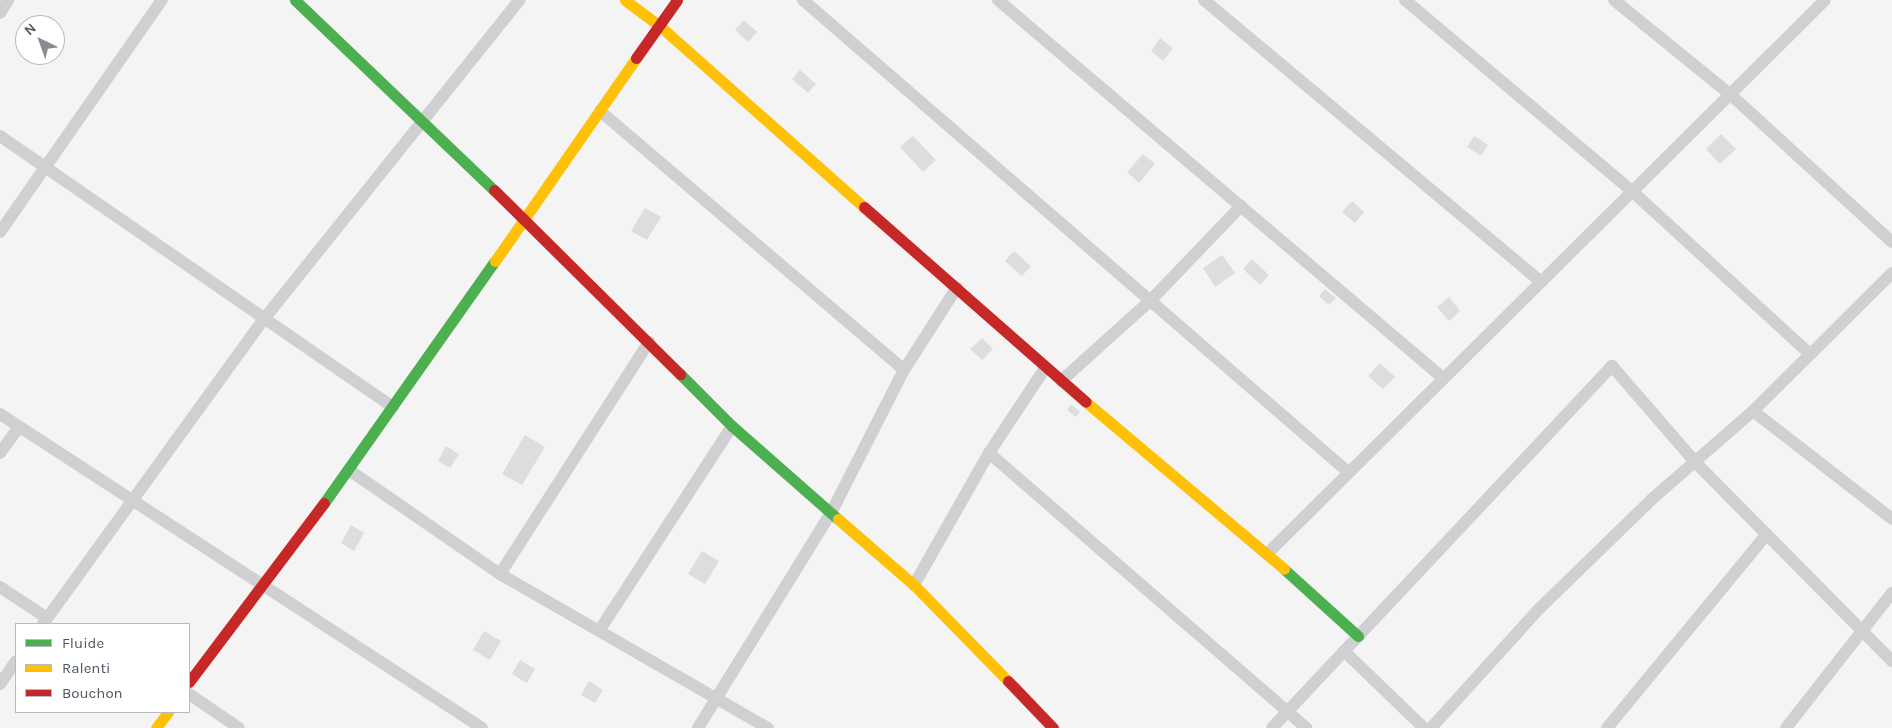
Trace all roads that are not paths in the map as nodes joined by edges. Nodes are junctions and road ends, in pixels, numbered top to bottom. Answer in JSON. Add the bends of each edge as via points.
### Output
{"nodes":[{"id":1,"x":8,"y":0,"type":"edge"},
{"id":2,"x":162,"y":0,"type":"edge"},
{"id":3,"x":294,"y":0,"type":"edge"},
{"id":4,"x":520,"y":0,"type":"edge"},
{"id":5,"x":625,"y":0,"type":"edge"},
{"id":6,"x":677,"y":0,"type":"edge"},
{"id":7,"x":803,"y":0,"type":"edge"},
{"id":8,"x":998,"y":0,"type":"edge"},
{"id":9,"x":1204,"y":0,"type":"edge"},
{"id":10,"x":1405,"y":0,"type":"edge"},
{"id":11,"x":1614,"y":0,"type":"edge"},
{"id":12,"x":1825,"y":0,"type":"edge"},
{"id":13,"x":0,"y":13,"type":"edge"},
{"id":14,"x":661,"y":27,"type":"junction"},
{"id":15,"x":1731,"y":95,"type":"junction"},
{"id":16,"x":600,"y":111,"type":"junction"},
{"id":17,"x":424,"y":123,"type":"junction"},
{"id":18,"x":0,"y":136,"type":"edge"},
{"id":19,"x":45,"y":168,"type":"junction"},
{"id":20,"x":1633,"y":192,"type":"junction"},
{"id":21,"x":1241,"y":206,"type":"junction"},
{"id":22,"x":526,"y":221,"type":"junction"},
{"id":23,"x":0,"y":232,"type":"edge"},
{"id":24,"x":1892,"y":242,"type":"edge"},
{"id":25,"x":1892,"y":273,"type":"edge"},
{"id":26,"x":1541,"y":282,"type":"junction"},
{"id":27,"x":956,"y":286,"type":"junction"},
{"id":28,"x":1150,"y":301,"type":"junction"},
{"id":29,"x":264,"y":319,"type":"junction"},
{"id":30,"x":648,"y":342,"type":"junction"},
{"id":31,"x":1810,"y":354,"type":"junction"},
{"id":32,"x":1045,"y":368,"type":"junction"},
{"id":33,"x":904,"y":370,"type":"junction"},
{"id":34,"x":1443,"y":378,"type":"junction"},
{"id":35,"x":1061,"y":381,"type":"junction"},
{"id":36,"x":393,"y":407,"type":"junction"},
{"id":37,"x":1753,"y":411,"type":"junction"},
{"id":38,"x":0,"y":414,"type":"edge"},
{"id":39,"x":732,"y":426,"type":"junction"},
{"id":40,"x":19,"y":427,"type":"junction"},
{"id":41,"x":0,"y":453,"type":"edge"},
{"id":42,"x":989,"y":453,"type":"junction"},
{"id":43,"x":1696,"y":464,"type":"junction"},
{"id":44,"x":349,"y":470,"type":"junction"},
{"id":45,"x":1348,"y":472,"type":"junction"},
{"id":46,"x":132,"y":500,"type":"junction"},
{"id":47,"x":831,"y":513,"type":"junction"},
{"id":48,"x":1892,"y":519,"type":"edge"},
{"id":49,"x":1767,"y":534,"type":"junction"},
{"id":50,"x":1267,"y":554,"type":"junction"},
{"id":51,"x":500,"y":574,"type":"junction"},
{"id":52,"x":261,"y":584,"type":"junction"},
{"id":53,"x":914,"y":585,"type":"junction"},
{"id":54,"x":0,"y":587,"type":"edge"},
{"id":55,"x":1892,"y":593,"type":"edge"},
{"id":56,"x":45,"y":621,"type":"edge"},
{"id":57,"x":1861,"y":630,"type":"junction"},
{"id":58,"x":599,"y":631,"type":"junction"},
{"id":59,"x":1358,"y":636,"type":"junction"},
{"id":60,"x":1344,"y":650,"type":"junction"},
{"id":61,"x":1892,"y":661,"type":"edge"},
{"id":62,"x":15,"y":662,"type":"edge"},
{"id":63,"x":190,"y":681,"type":"edge"},
{"id":64,"x":0,"y":684,"type":"edge"},
{"id":65,"x":190,"y":695,"type":"edge"},
{"id":66,"x":716,"y":698,"type":"junction"},
{"id":67,"x":1287,"y":711,"type":"junction"},
{"id":68,"x":167,"y":713,"type":"edge"},
{"id":69,"x":156,"y":728,"type":"edge"},
{"id":70,"x":239,"y":728,"type":"edge"},
{"id":71,"x":482,"y":728,"type":"edge"},
{"id":72,"x":698,"y":728,"type":"edge"},
{"id":73,"x":768,"y":728,"type":"edge"},
{"id":74,"x":1053,"y":728,"type":"edge"},
{"id":75,"x":1272,"y":728,"type":"edge"},
{"id":76,"x":1306,"y":728,"type":"edge"},
{"id":77,"x":1424,"y":728,"type":"edge"},
{"id":78,"x":1431,"y":728,"type":"edge"},
{"id":79,"x":1607,"y":728,"type":"edge"},
{"id":80,"x":1786,"y":728,"type":"edge"}],
"edges":[{"from":1,"to":13,"type":"street"},
{"from":2,"to":19,"type":"street"},
{"from":3,"to":17,"type":"street"},
{"from":4,"to":17,"type":"street"},
{"from":5,"to":14,"type":"street"},
{"from":6,"to":14,"type":"street"},
{"from":7,"to":28,"type":"street"},
{"from":8,"to":21,"type":"street"},
{"from":9,"to":26,"type":"street"},
{"from":10,"to":20,"type":"street"},
{"from":11,"to":15,"type":"street"},
{"from":12,"to":15,"type":"street"},
{"from":14,"to":16,"type":"street"},
{"from":14,"to":27,"type":"street"},
{"from":15,"to":20,"type":"street"},
{"from":15,"to":24,"type":"street"},
{"from":16,"to":22,"type":"street"},
{"from":16,"to":33,"type":"street"},
{"from":17,"to":22,"type":"street"},
{"from":17,"to":29,"type":"street"},
{"from":18,"to":19,"type":"street"},
{"from":19,"to":23,"type":"street"},
{"from":19,"to":29,"type":"street"},
{"from":20,"to":26,"type":"street"},
{"from":20,"to":31,"type":"street"},
{"from":21,"to":28,"type":"street"},
{"from":21,"to":34,"type":"street"},
{"from":22,"to":30,"type":"street"},
{"from":22,"to":36,"type":"street"},
{"from":25,"to":31,"type":"street"},
{"from":26,"to":34,"type":"street"},
{"from":27,"to":32,"type":"street"},
{"from":27,"to":33,"type":"street"},
{"from":28,"to":35,"type":"street"},
{"from":28,"to":45,"type":"street"},
{"from":29,"to":36,"type":"street"},
{"from":29,"to":46,"type":"street"},
{"from":30,"to":39,"type":"street"},
{"from":30,"to":51,"type":"street"},
{"from":31,"to":37,"type":"street"},
{"from":32,"to":35,"type":"street"},
{"from":32,"to":42,"type":"street"},
{"from":33,"to":47,"type":"street"},
{"from":34,"to":45,"type":"street"},
{"from":35,"to":50,"type":"street"},
{"from":36,"to":44,"type":"street"},
{"from":37,"to":43,"type":"street"},
{"from":37,"to":48,"type":"street"},
{"from":38,"to":40,"type":"street"},
{"from":39,"to":47,"type":"street"},
{"from":39,"to":58,"type":"street"},
{"from":40,"to":41,"type":"street"},
{"from":40,"to":46,"type":"street"},
{"from":42,"to":53,"type":"street"},
{"from":42,"to":67,"type":"street"},
{"from":43,"to":49,"type":"street"},
{"from":43,"to":59,"type":"street","via":[[1612,366]]},
{"from":43,"to":78,"type":"street","via":[[1652,499],[1540,608]]},
{"from":44,"to":51,"type":"street"},
{"from":44,"to":52,"type":"street"},
{"from":45,"to":50,"type":"street"},
{"from":46,"to":52,"type":"street"},
{"from":46,"to":56,"type":"street"},
{"from":47,"to":53,"type":"street"},
{"from":47,"to":66,"type":"street"},
{"from":49,"to":57,"type":"street"},
{"from":49,"to":79,"type":"street"},
{"from":50,"to":59,"type":"street"},
{"from":51,"to":58,"type":"street"},
{"from":52,"to":63,"type":"street"},
{"from":52,"to":71,"type":"street"},
{"from":53,"to":74,"type":"street"},
{"from":54,"to":56,"type":"street"},
{"from":55,"to":57,"type":"street"},
{"from":57,"to":61,"type":"street"},
{"from":57,"to":80,"type":"street"},
{"from":58,"to":66,"type":"street"},
{"from":59,"to":60,"type":"street"},
{"from":60,"to":67,"type":"street"},
{"from":60,"to":77,"type":"street"},
{"from":62,"to":64,"type":"street"},
{"from":65,"to":70,"type":"street"},
{"from":66,"to":72,"type":"street"},
{"from":66,"to":73,"type":"street"},
{"from":67,"to":75,"type":"street"},
{"from":67,"to":76,"type":"street"},
{"from":68,"to":69,"type":"street"}]}
